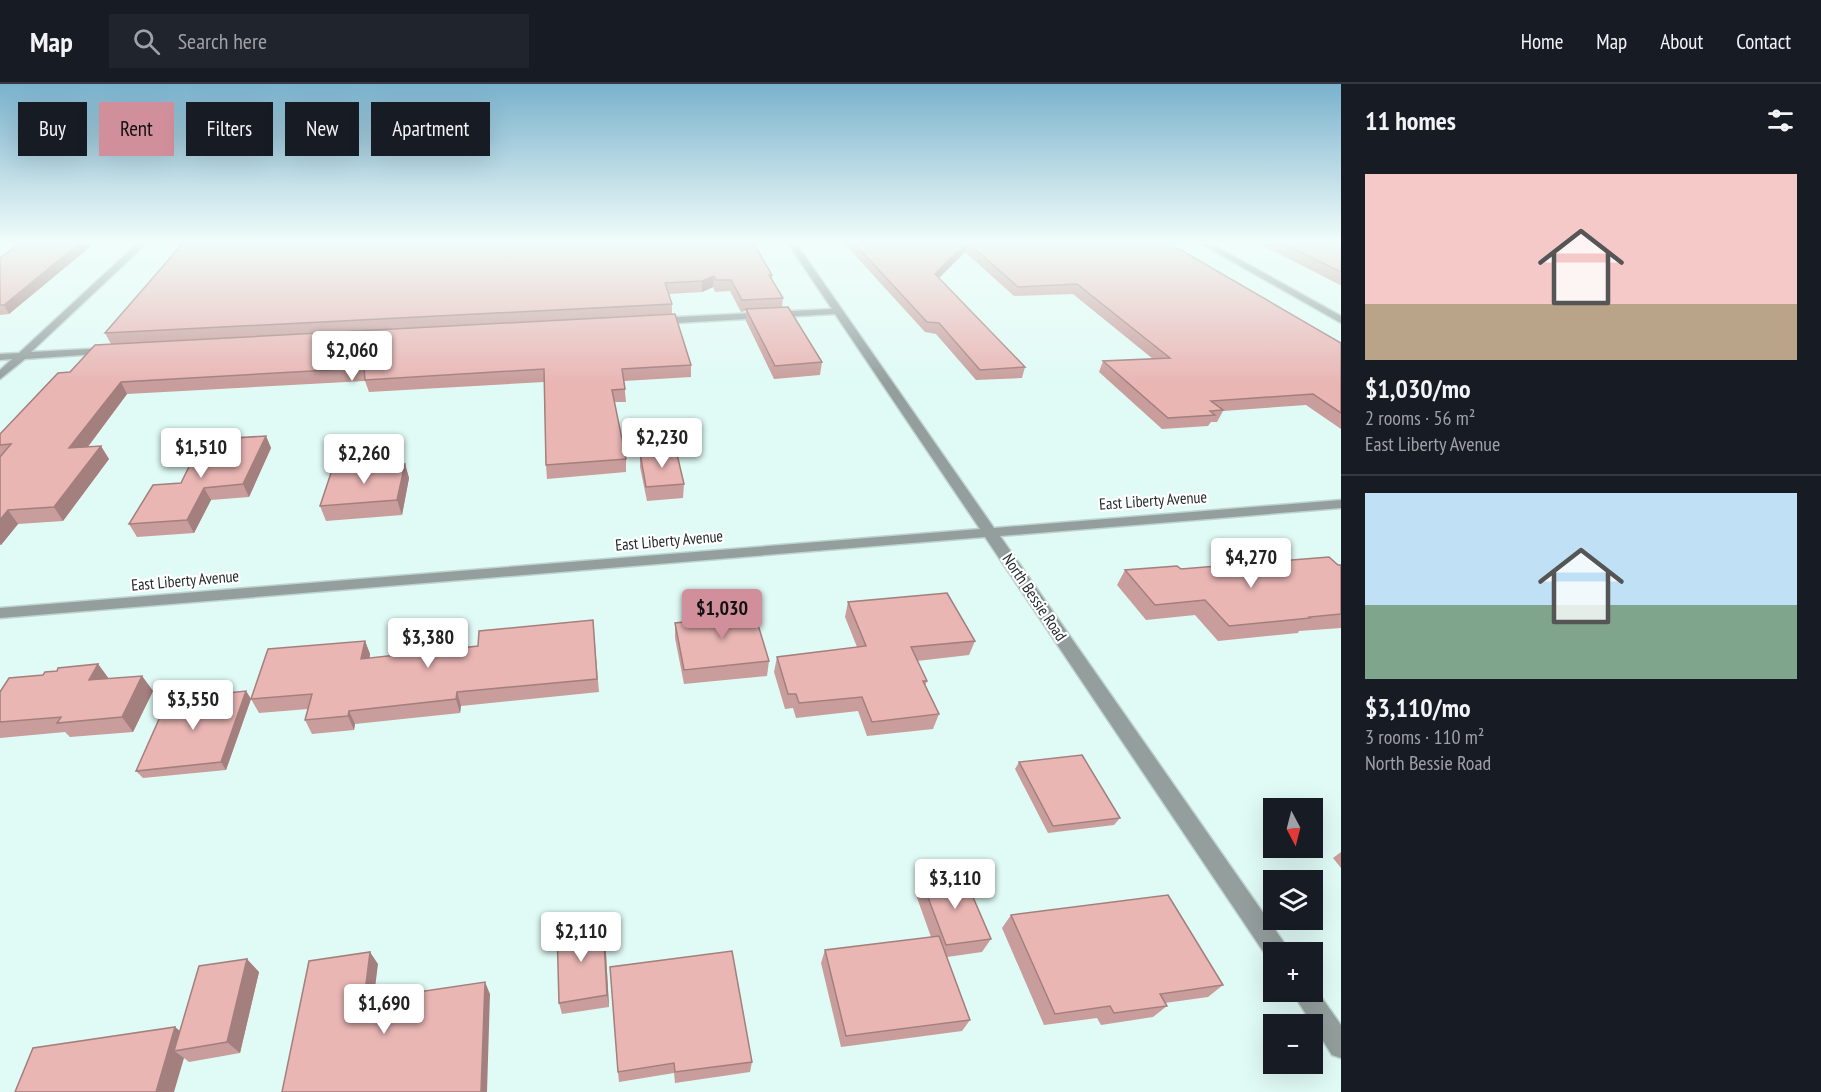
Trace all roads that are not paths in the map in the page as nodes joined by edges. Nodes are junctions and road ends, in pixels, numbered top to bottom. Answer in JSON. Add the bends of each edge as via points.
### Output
{"nodes":[{"id":1,"x":94,"y":289,"type":"edge"},
{"id":2,"x":823,"y":289,"type":"edge"},
{"id":3,"x":1286,"y":289,"type":"edge"},
{"id":4,"x":838,"y":311,"type":"junction"},
{"id":5,"x":1341,"y":320,"type":"edge"},
{"id":6,"x":648,"y":321,"type":"edge"},
{"id":7,"x":116,"y":350,"type":"edge"},
{"id":8,"x":22,"y":356,"type":"junction"},
{"id":9,"x":0,"y":357,"type":"edge"},
{"id":10,"x":0,"y":376,"type":"edge"},
{"id":11,"x":1341,"y":504,"type":"edge"},
{"id":12,"x":991,"y":531,"type":"junction"},
{"id":13,"x":0,"y":613,"type":"edge"},
{"id":14,"x":1270,"y":942,"type":"edge"},
{"id":15,"x":1311,"y":1002,"type":"edge"},
{"id":16,"x":1341,"y":1046,"type":"edge"}],
"edges":[{"from":1,"to":8,"type":"street"},
{"from":2,"to":4,"type":"street","name":"North Bessie Road"},
{"from":3,"to":5,"type":"street"},
{"from":4,"to":6,"type":"street"},
{"from":4,"to":12,"type":"street","name":"North Bessie Road"},
{"from":7,"to":8,"type":"street"},
{"from":8,"to":9,"type":"street"},
{"from":8,"to":10,"type":"street"},
{"from":11,"to":12,"type":"street","name":"East Liberty Avenue"},
{"from":12,"to":13,"type":"street","name":"East Liberty Avenue"},
{"from":12,"to":14,"type":"street","name":"North Bessie Road"},
{"from":15,"to":16,"type":"street"}]}
